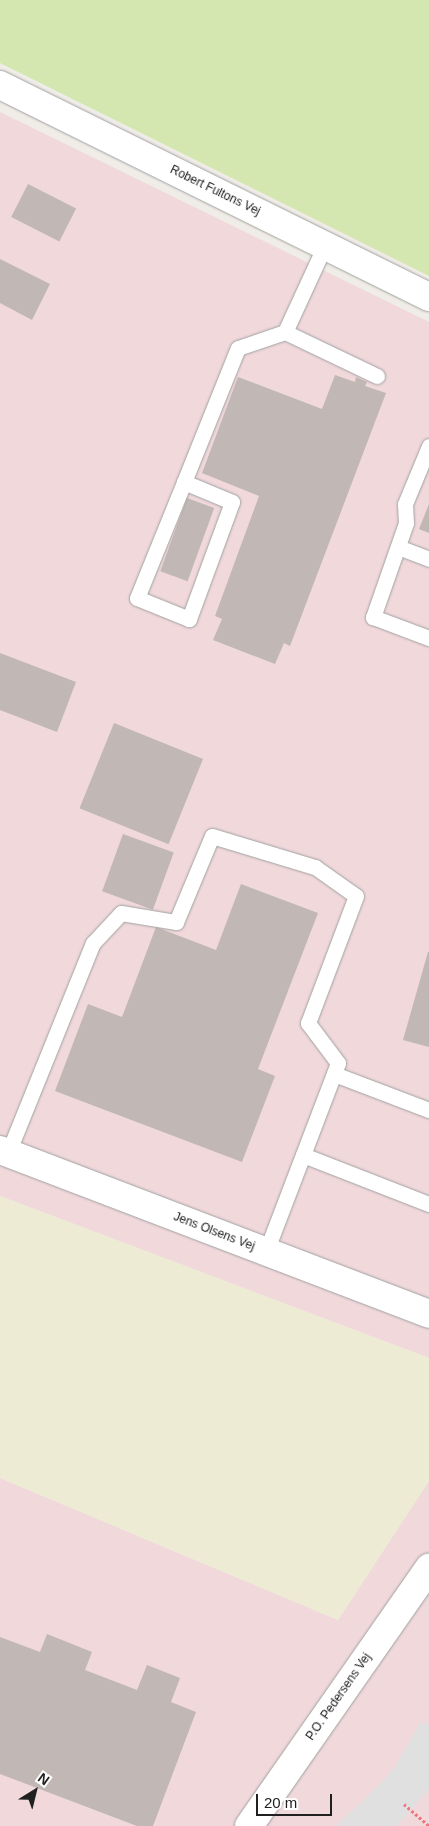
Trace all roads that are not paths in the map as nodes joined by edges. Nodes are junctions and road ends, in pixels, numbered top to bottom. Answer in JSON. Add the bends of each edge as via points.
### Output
{"nodes":[{"id":1,"x":0,"y":85,"type":"edge"},
{"id":2,"x":324,"y":245,"type":"junction"},
{"id":3,"x":429,"y":297,"type":"edge"},
{"id":4,"x":285,"y":332,"type":"junction"},
{"id":5,"x":377,"y":376,"type":"dead end"},
{"id":6,"x":429,"y":446,"type":"edge"},
{"id":7,"x":184,"y":482,"type":"junction"},
{"id":8,"x":398,"y":547,"type":"junction"},
{"id":9,"x":429,"y":559,"type":"edge"},
{"id":10,"x":429,"y":638,"type":"edge"},
{"id":11,"x":334,"y":1074,"type":"junction"},
{"id":12,"x":429,"y":1110,"type":"edge"},
{"id":13,"x":4,"y":1151,"type":"edge"},
{"id":14,"x":303,"y":1155,"type":"junction"},
{"id":15,"x":429,"y":1204,"type":"edge"},
{"id":16,"x":266,"y":1252,"type":"junction"},
{"id":17,"x":429,"y":1314,"type":"edge"},
{"id":18,"x":429,"y":1568,"type":"edge"},
{"id":19,"x":249,"y":1826,"type":"edge"}],
"edges":[{"from":1,"to":2,"type":"street","name":"Robert Fultons Vej"},
{"from":2,"to":3,"type":"street","name":"Robert Fultons Vej"},
{"from":2,"to":4,"type":"lane"},
{"from":4,"to":5,"type":"lane"},
{"from":4,"to":7,"type":"lane","via":[[238,348]]},
{"from":6,"to":8,"type":"lane","via":[[405,504],[406,523]]},
{"from":7,"to":7,"type":"lane","via":[[137,598],[189,619],[232,502]]},
{"from":8,"to":9,"type":"lane"},
{"from":8,"to":10,"type":"lane","via":[[373,618]]},
{"from":11,"to":12,"type":"lane"},
{"from":11,"to":13,"type":"lane","via":[[338,1063],[308,1023],[356,896],[315,867],[212,836],[176,922],[121,913],[93,943]]},
{"from":11,"to":14,"type":"lane"},
{"from":13,"to":16,"type":"street","name":"Jens Olsens Vej"},
{"from":14,"to":15,"type":"lane"},
{"from":14,"to":16,"type":"lane"},
{"from":16,"to":17,"type":"street","name":"Jens Olsens Vej"},
{"from":18,"to":19,"type":"street","name":"P.O. Pedersens Vej"}]}
